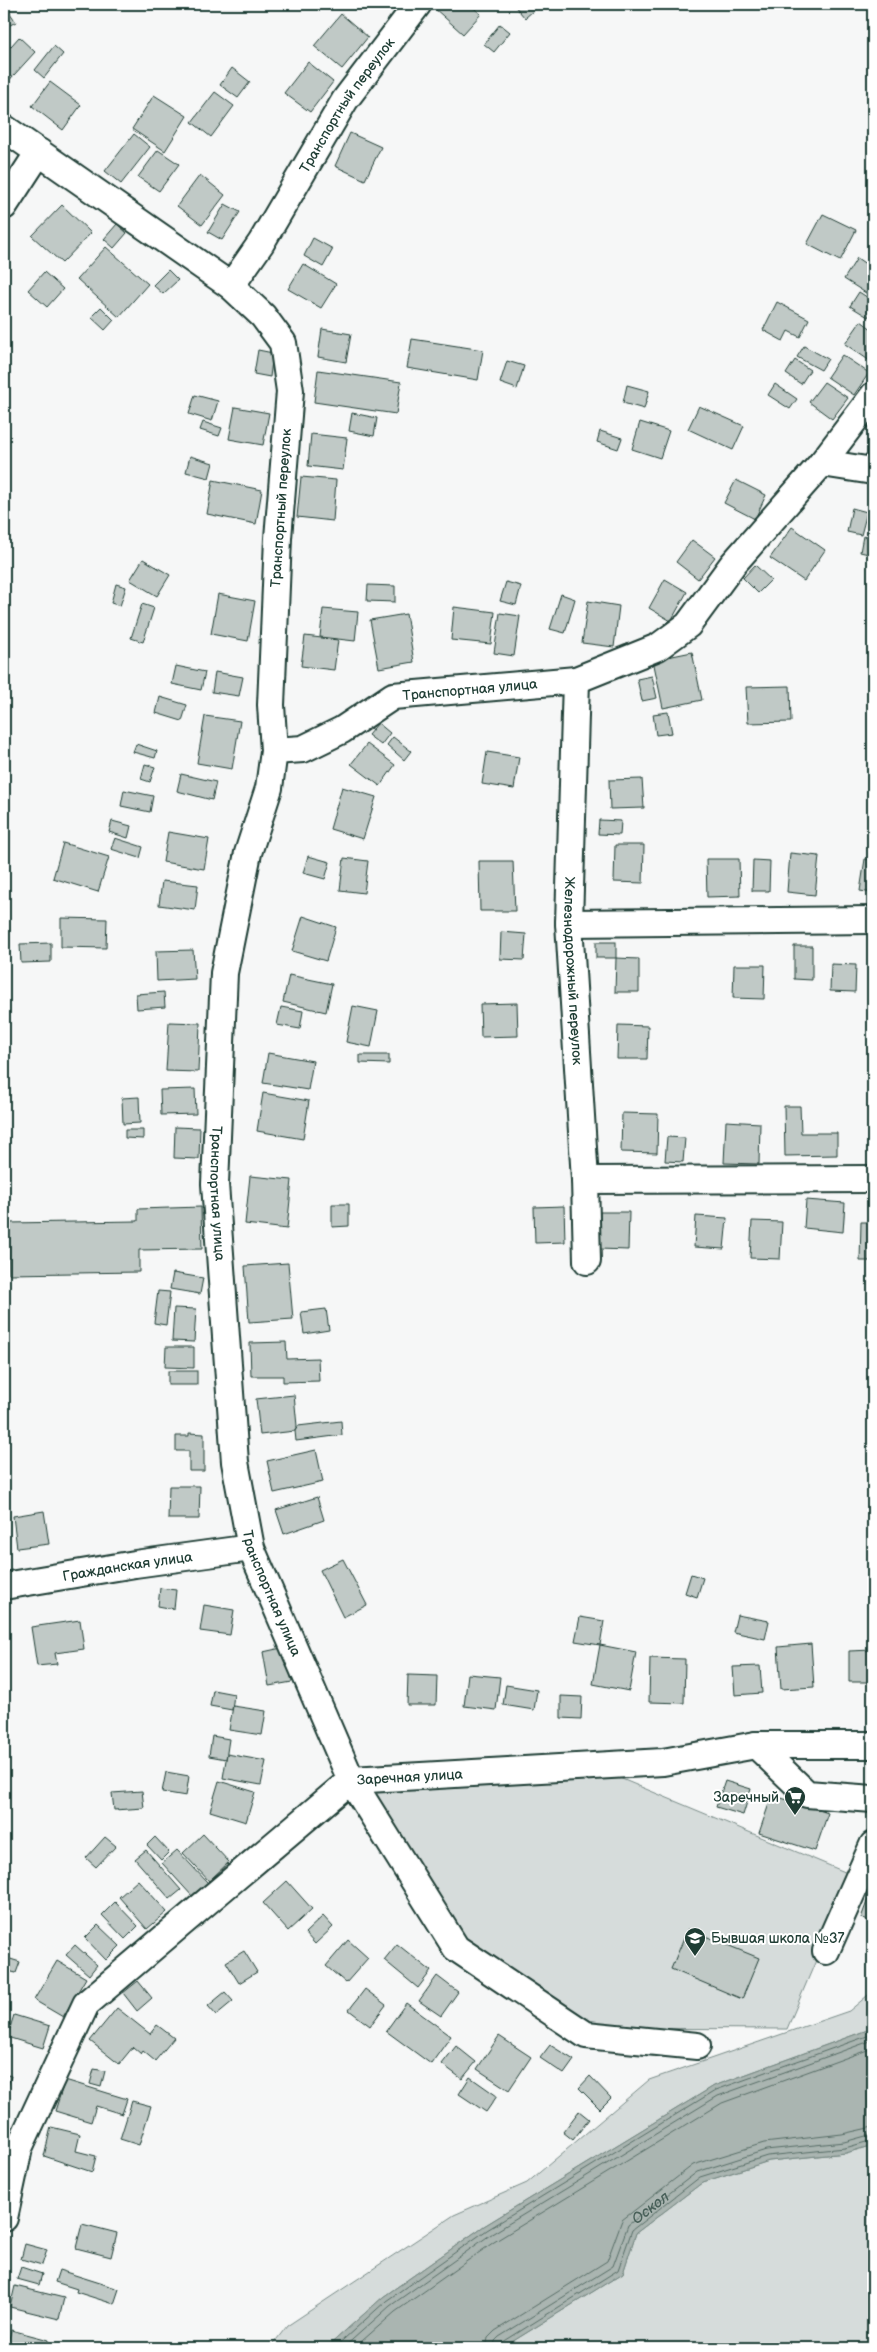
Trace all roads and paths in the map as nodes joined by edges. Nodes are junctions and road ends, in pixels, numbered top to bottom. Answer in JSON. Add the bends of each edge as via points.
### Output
{"nodes":[{"id":1,"x":418,"y":4,"type":"edge"},
{"id":2,"x":4,"y":128,"type":"edge"},
{"id":3,"x":39,"y":152,"type":"junction"},
{"id":4,"x":4,"y":206,"type":"edge"},
{"id":5,"x":232,"y":286,"type":"junction"},
{"id":6,"x":873,"y":396,"type":"edge"},
{"id":7,"x":822,"y":463,"type":"junction"},
{"id":8,"x":873,"y":472,"type":"edge"},
{"id":9,"x":576,"y":680,"type":"junction"},
{"id":10,"x":274,"y":751,"type":"junction"},
{"id":11,"x":873,"y":920,"type":"edge"},
{"id":12,"x":568,"y":923,"type":"junction"},
{"id":13,"x":873,"y":1179,"type":"edge"},
{"id":14,"x":585,"y":1180,"type":"junction"},
{"id":15,"x":587,"y":1261,"type":"dead end"},
{"id":16,"x":251,"y":1548,"type":"junction"},
{"id":17,"x":4,"y":1586,"type":"edge"},
{"id":18,"x":756,"y":1745,"type":"junction"},
{"id":19,"x":873,"y":1745,"type":"edge"},
{"id":20,"x":351,"y":1780,"type":"junction"},
{"id":21,"x":873,"y":1799,"type":"edge"},
{"id":22,"x":873,"y":1844,"type":"edge"},
{"id":23,"x":826,"y":1952,"type":"dead end"},
{"id":24,"x":697,"y":2046,"type":"dead end"},
{"id":25,"x":4,"y":2218,"type":"edge"}],
"edges":[{"from":1,"to":5,"type":"street","name":"Транспортный переулок","via":[[345,100]]},
{"from":2,"to":3,"type":"street","name":"Транспортный переулок"},
{"from":3,"to":4,"type":"street"},
{"from":3,"to":5,"type":"street","name":"Транспортный переулок"},
{"from":5,"to":10,"type":"street","name":"Транспортный переулок","via":[[263,316],[283,343],[290,391],[278,538],[271,705]]},
{"from":6,"to":7,"type":"street","name":"Транспортная улица"},
{"from":7,"to":8,"type":"street"},
{"from":7,"to":9,"type":"street","name":"Транспортная улица","via":[[733,564],[688,625],[658,647]]},
{"from":9,"to":10,"type":"street","name":"Транспортная улица","via":[[392,696],[342,730],[303,749]]},
{"from":9,"to":12,"type":"street","name":"Железнодорожный переулок"},
{"from":10,"to":16,"type":"street","name":"Транспортная улица","via":[[269,788],[248,853],[224,973],[215,1184],[234,1462]]},
{"from":11,"to":12,"type":"street"},
{"from":12,"to":14,"type":"street","name":"Железнодорожный переулок"},
{"from":13,"to":14,"type":"street"},
{"from":14,"to":15,"type":"street","name":"Железнодорожный переулок"},
{"from":16,"to":17,"type":"street","name":"Гражданская улица"},
{"from":16,"to":20,"type":"street","name":"Транспортная улица"},
{"from":18,"to":19,"type":"street","name":"Заречная улица"},
{"from":18,"to":20,"type":"street","name":"Заречная улица","via":[[663,1762]]},
{"from":18,"to":21,"type":"street","via":[[807,1794]]},
{"from":20,"to":24,"type":"street","name":"Заречная улица","via":[[456,1948],[586,2035]]},
{"from":20,"to":25,"type":"street","via":[[86,2004],[19,2148]]},
{"from":22,"to":23,"type":"street"}]}
